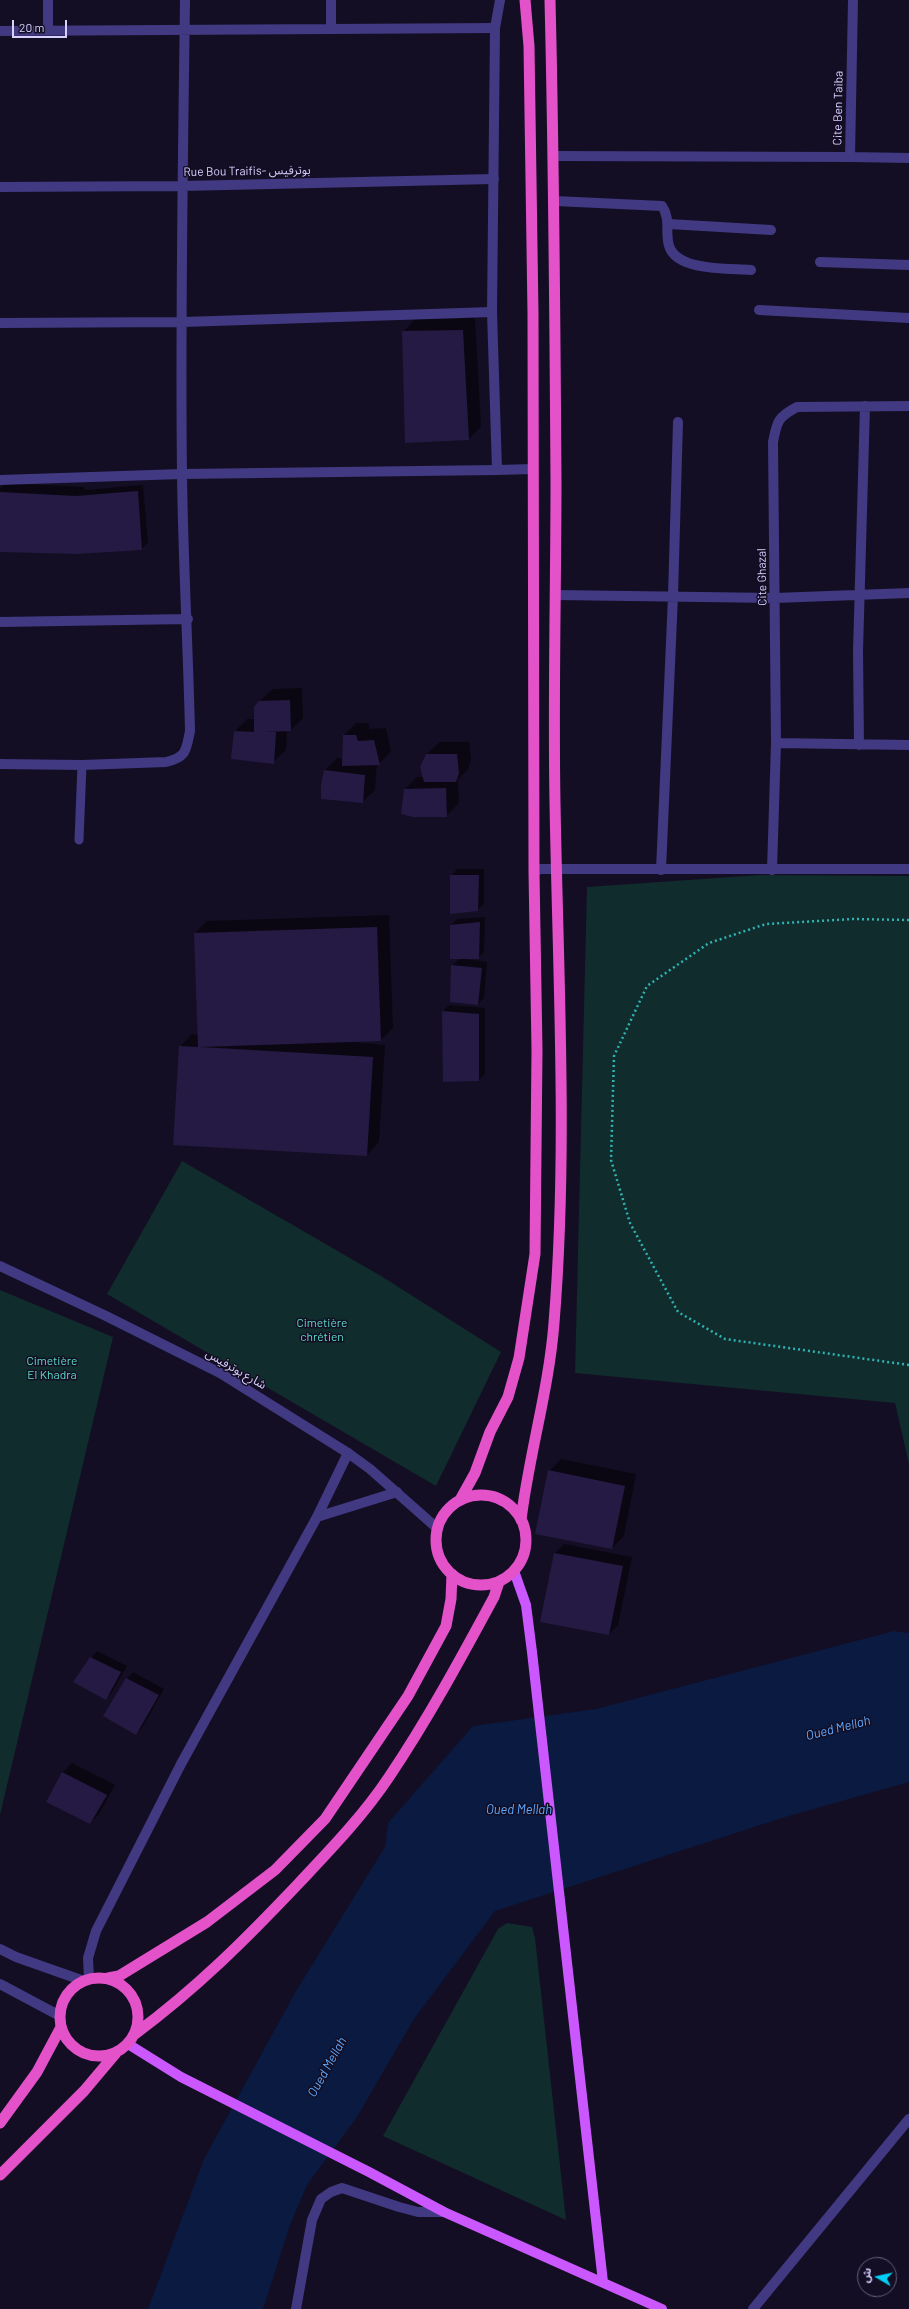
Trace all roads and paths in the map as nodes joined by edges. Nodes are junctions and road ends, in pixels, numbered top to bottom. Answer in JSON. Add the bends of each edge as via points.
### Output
{"nodes":[{"id":1,"x":48,"y":0,"type":"edge"},
{"id":2,"x":185,"y":0,"type":"edge"},
{"id":3,"x":331,"y":0,"type":"edge"},
{"id":4,"x":500,"y":0,"type":"edge"},
{"id":5,"x":526,"y":0,"type":"edge"},
{"id":6,"x":550,"y":0,"type":"edge"},
{"id":7,"x":852,"y":0,"type":"edge"},
{"id":8,"x":495,"y":28,"type":"junction"},
{"id":9,"x":331,"y":29,"type":"junction"},
{"id":10,"x":48,"y":30,"type":"junction"},
{"id":11,"x":184,"y":30,"type":"junction"},
{"id":12,"x":0,"y":31,"type":"edge"},
{"id":13,"x":554,"y":156,"type":"junction"},
{"id":14,"x":850,"y":157,"type":"junction"},
{"id":15,"x":909,"y":158,"type":"edge"},
{"id":16,"x":494,"y":179,"type":"junction"},
{"id":17,"x":182,"y":186,"type":"junction"},
{"id":18,"x":0,"y":187,"type":"edge"},
{"id":19,"x":555,"y":201,"type":"junction"},
{"id":20,"x":669,"y":224,"type":"junction"},
{"id":21,"x":771,"y":230,"type":"dead end"},
{"id":22,"x":820,"y":262,"type":"dead end"},
{"id":23,"x":909,"y":265,"type":"edge"},
{"id":24,"x":751,"y":270,"type":"dead end"},
{"id":25,"x":759,"y":310,"type":"dead end"},
{"id":26,"x":492,"y":312,"type":"junction"},
{"id":27,"x":909,"y":318,"type":"edge"},
{"id":28,"x":183,"y":322,"type":"junction"},
{"id":29,"x":0,"y":323,"type":"edge"},
{"id":30,"x":864,"y":406,"type":"junction"},
{"id":31,"x":909,"y":406,"type":"edge"},
{"id":32,"x":678,"y":422,"type":"dead end"},
{"id":33,"x":532,"y":469,"type":"junction"},
{"id":34,"x":497,"y":470,"type":"junction"},
{"id":35,"x":182,"y":474,"type":"junction"},
{"id":36,"x":0,"y":480,"type":"edge"},
{"id":37,"x":909,"y":593,"type":"edge"},
{"id":38,"x":555,"y":595,"type":"junction"},
{"id":39,"x":861,"y":595,"type":"junction"},
{"id":40,"x":673,"y":596,"type":"junction"},
{"id":41,"x":775,"y":598,"type":"junction"},
{"id":42,"x":188,"y":619,"type":"junction"},
{"id":43,"x":0,"y":622,"type":"edge"},
{"id":44,"x":776,"y":744,"type":"junction"},
{"id":45,"x":859,"y":745,"type":"junction"},
{"id":46,"x":909,"y":745,"type":"edge"},
{"id":47,"x":0,"y":764,"type":"edge"},
{"id":48,"x":82,"y":765,"type":"junction"},
{"id":49,"x":79,"y":840,"type":"dead end"},
{"id":50,"x":557,"y":869,"type":"junction"},
{"id":51,"x":661,"y":870,"type":"junction"},
{"id":52,"x":772,"y":870,"type":"junction"},
{"id":53,"x":909,"y":870,"type":"edge"},
{"id":54,"x":534,"y":872,"type":"junction"},
{"id":55,"x":909,"y":920,"type":"edge"},
{"id":56,"x":0,"y":1266,"type":"edge"},
{"id":57,"x":909,"y":1365,"type":"edge"},
{"id":58,"x":348,"y":1453,"type":"junction"},
{"id":59,"x":397,"y":1492,"type":"junction"},
{"id":60,"x":460,"y":1500,"type":"junction"},
{"id":61,"x":317,"y":1517,"type":"junction"},
{"id":62,"x":521,"y":1520,"type":"junction"},
{"id":63,"x":438,"y":1529,"type":"junction"},
{"id":64,"x":514,"y":1571,"type":"junction"},
{"id":65,"x":452,"y":1574,"type":"junction"},
{"id":66,"x":499,"y":1582,"type":"junction"},
{"id":67,"x":0,"y":1949,"type":"edge"},
{"id":68,"x":108,"y":1978,"type":"junction"},
{"id":69,"x":87,"y":1980,"type":"junction"},
{"id":70,"x":0,"y":1984,"type":"edge"},
{"id":71,"x":60,"y":2016,"type":"junction"},
{"id":72,"x":61,"y":2027,"type":"junction"},
{"id":73,"x":135,"y":2034,"type":"junction"},
{"id":74,"x":128,"y":2044,"type":"junction"},
{"id":75,"x":116,"y":2053,"type":"junction"},
{"id":76,"x":909,"y":2119,"type":"edge"},
{"id":77,"x":0,"y":2123,"type":"edge"},
{"id":78,"x":0,"y":2175,"type":"edge"},
{"id":79,"x":444,"y":2212,"type":"junction"},
{"id":80,"x":603,"y":2282,"type":"junction"},
{"id":81,"x":659,"y":2308,"type":"edge"},
{"id":82,"x":296,"y":2309,"type":"edge"},
{"id":83,"x":753,"y":2309,"type":"edge"}],
"edges":[{"from":1,"to":10,"type":"street"},
{"from":2,"to":11,"type":"street"},
{"from":3,"to":9,"type":"street"},
{"from":4,"to":8,"type":"street"},
{"from":5,"to":33,"type":"highway","via":[[531,193]]},
{"from":6,"to":13,"type":"highway"},
{"from":7,"to":14,"type":"street","name":"Cite Ben Taiba"},
{"from":8,"to":9,"type":"street"},
{"from":8,"to":16,"type":"street"},
{"from":9,"to":11,"type":"street"},
{"from":10,"to":11,"type":"street"},
{"from":10,"to":12,"type":"street"},
{"from":11,"to":17,"type":"street"},
{"from":13,"to":14,"type":"street"},
{"from":13,"to":19,"type":"highway"},
{"from":14,"to":15,"type":"street","name":"Cite Ben Taiba"},
{"from":16,"to":17,"type":"street","name":"Rue Bou Traifis- بوترفيس"},
{"from":16,"to":26,"type":"street"},
{"from":17,"to":18,"type":"street","name":"Rue Bou Traifis- بوترفيس"},
{"from":17,"to":28,"type":"street"},
{"from":19,"to":20,"type":"street","via":[[662,206],[667,212]]},
{"from":19,"to":38,"type":"highway"},
{"from":20,"to":21,"type":"street"},
{"from":20,"to":24,"type":"street","via":[[668,242],[674,257],[686,264]]},
{"from":22,"to":23,"type":"street"},
{"from":25,"to":27,"type":"street"},
{"from":26,"to":28,"type":"street"},
{"from":26,"to":34,"type":"street"},
{"from":28,"to":29,"type":"street"},
{"from":28,"to":35,"type":"street"},
{"from":30,"to":31,"type":"street","name":"Cite Ghazal"},
{"from":30,"to":39,"type":"street"},
{"from":30,"to":41,"type":"street","name":"Cite Ghazal","via":[[797,407],[783,414],[776,423],[773,442]]},
{"from":32,"to":40,"type":"street"},
{"from":33,"to":34,"type":"street"},
{"from":33,"to":54,"type":"highway"},
{"from":34,"to":35,"type":"street"},
{"from":35,"to":36,"type":"street"},
{"from":35,"to":42,"type":"street"},
{"from":37,"to":39,"type":"street"},
{"from":38,"to":40,"type":"street"},
{"from":38,"to":50,"type":"highway"},
{"from":39,"to":41,"type":"street"},
{"from":39,"to":45,"type":"street","via":[[858,651]]},
{"from":40,"to":41,"type":"street"},
{"from":40,"to":51,"type":"street"},
{"from":41,"to":44,"type":"street","name":"Cite Ghazal"},
{"from":42,"to":43,"type":"street"},
{"from":42,"to":48,"type":"street","via":[[190,731],[184,755],[166,762]]},
{"from":44,"to":45,"type":"street"},
{"from":44,"to":52,"type":"street","name":"Cite Ghazal"},
{"from":45,"to":46,"type":"street"},
{"from":47,"to":48,"type":"street"},
{"from":48,"to":49,"type":"lane"},
{"from":50,"to":51,"type":"street"},
{"from":50,"to":54,"type":"street","via":[[540,869]]},
{"from":50,"to":62,"type":"highway","via":[[560,1242],[554,1329]]},
{"from":51,"to":52,"type":"street"},
{"from":52,"to":53,"type":"street"},
{"from":54,"to":60,"type":"highway","via":[[537,1050],[534,1254],[519,1358],[508,1397],[490,1432],[475,1473]]},
{"from":55,"to":57,"type":"path","via":[[766,924],[709,943],[647,986],[614,1056],[611,1160],[630,1223],[678,1312],[725,1339]]},
{"from":56,"to":58,"type":"street","name":"شارع بوترفيس","via":[[220,1373]]},
{"from":58,"to":59,"type":"street","name":"شارع بوترفيس"},
{"from":58,"to":61,"type":"street"},
{"from":59,"to":61,"type":"street"},
{"from":59,"to":63,"type":"street","name":"شارع بوترفيس"},
{"from":60,"to":62,"type":"highway","via":[[472,1496],[487,1496],[501,1500],[513,1508]]},
{"from":60,"to":63,"type":"highway","via":[[450,1508]]},
{"from":61,"to":69,"type":"street","via":[[181,1764],[96,1931],[88,1958]]},
{"from":62,"to":64,"type":"highway","via":[[526,1532],[526,1546],[522,1560]]},
{"from":63,"to":65,"type":"highway","via":[[439,1554]]},
{"from":64,"to":66,"type":"highway"},
{"from":64,"to":80,"type":"main road","via":[[526,1606],[532,1652]]},
{"from":65,"to":66,"type":"highway","via":[[475,1585]]},
{"from":65,"to":68,"type":"highway","via":[[446,1626],[408,1696],[325,1819],[275,1870],[206,1922],[119,1976]]},
{"from":66,"to":73,"type":"highway","via":[[494,1597],[440,1696],[388,1778],[345,1835],[212,1973]]},
{"from":67,"to":69,"type":"street","via":[[16,1958]]},
{"from":68,"to":69,"type":"highway"},
{"from":68,"to":73,"type":"highway","via":[[128,1990],[135,2000],[138,2023]]},
{"from":69,"to":71,"type":"highway","via":[[67,1994]]},
{"from":70,"to":71,"type":"street"},
{"from":71,"to":72,"type":"highway"},
{"from":72,"to":75,"type":"highway","via":[[72,2045],[89,2056],[102,2057]]},
{"from":72,"to":77,"type":"highway","via":[[37,2072]]},
{"from":73,"to":74,"type":"highway"},
{"from":74,"to":75,"type":"highway"},
{"from":74,"to":79,"type":"main road","via":[[181,2077]]},
{"from":75,"to":78,"type":"highway","via":[[84,2091]]},
{"from":76,"to":83,"type":"street"},
{"from":79,"to":80,"type":"main road"},
{"from":79,"to":82,"type":"street","via":[[418,2212],[342,2188],[331,2192],[321,2199],[312,2220]]},
{"from":80,"to":81,"type":"main road"}]}
